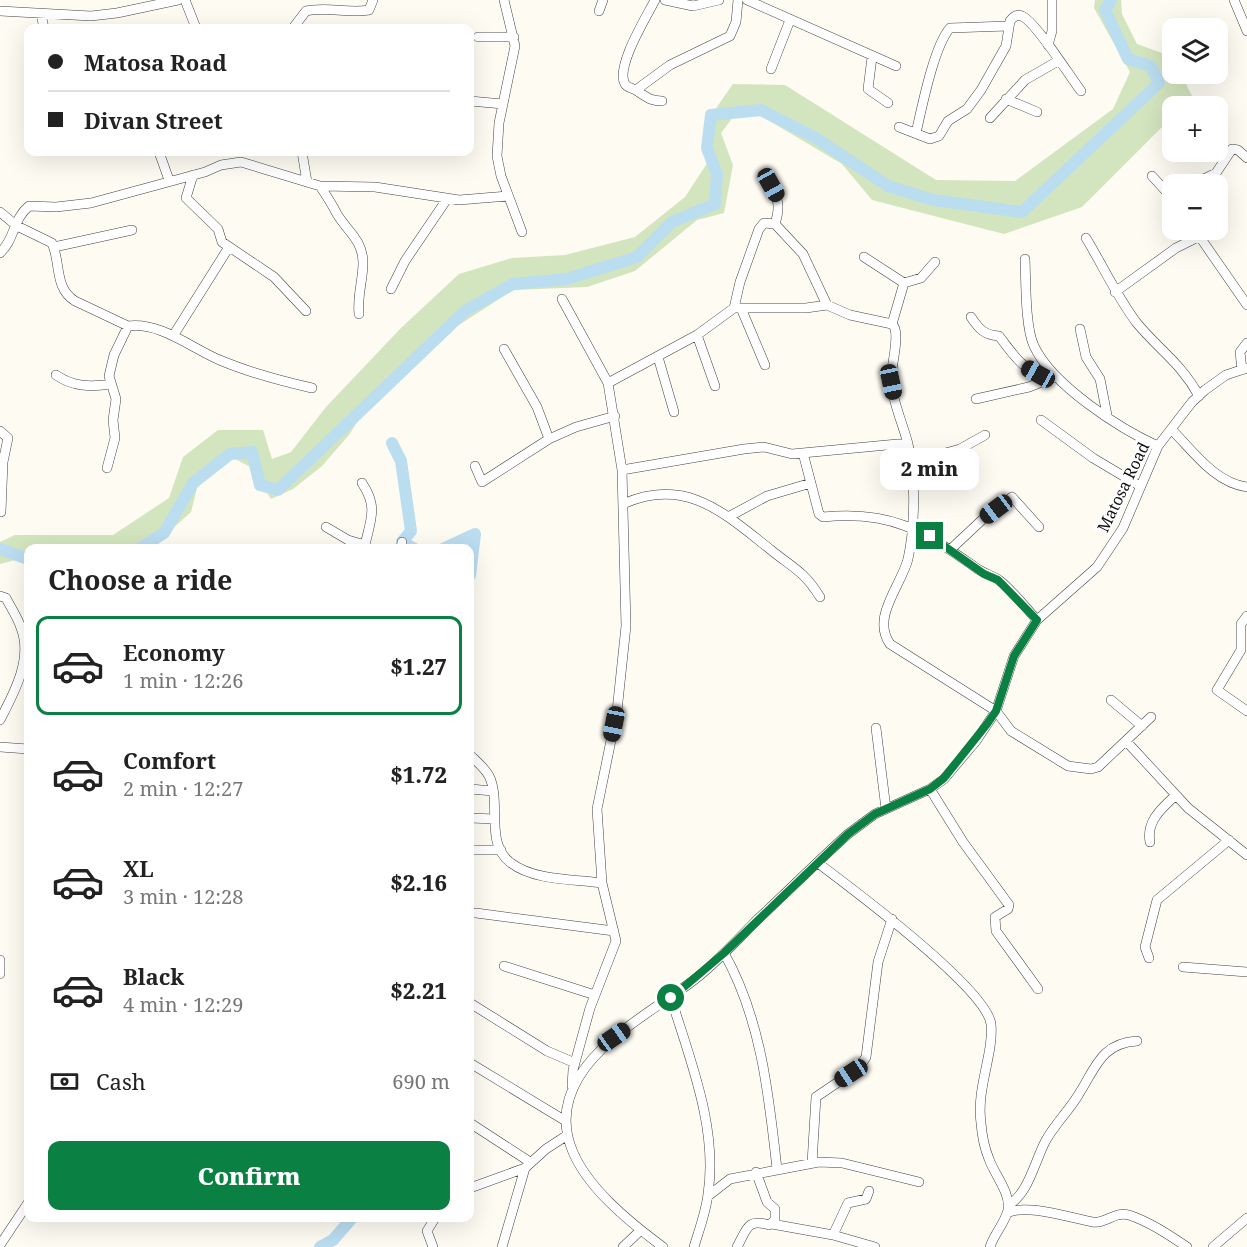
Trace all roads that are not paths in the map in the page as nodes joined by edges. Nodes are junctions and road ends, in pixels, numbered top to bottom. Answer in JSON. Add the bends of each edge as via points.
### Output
{"nodes":[{"id":1,"x":178,"y":0,"type":"edge"},
{"id":2,"x":184,"y":0,"type":"edge"},
{"id":3,"x":373,"y":0,"type":"edge"},
{"id":4,"x":504,"y":0,"type":"edge"},
{"id":5,"x":603,"y":0,"type":"edge"},
{"id":6,"x":655,"y":0,"type":"edge"},
{"id":7,"x":719,"y":0,"type":"edge"},
{"id":8,"x":738,"y":0,"type":"edge"},
{"id":9,"x":747,"y":0,"type":"edge"},
{"id":10,"x":1053,"y":0,"type":"edge"},
{"id":11,"x":1234,"y":0,"type":"edge"},
{"id":12,"x":672,"y":1,"type":"edge"},
{"id":13,"x":0,"y":11,"type":"edge"},
{"id":14,"x":599,"y":11,"type":"dead end"},
{"id":15,"x":41,"y":14,"type":"junction"},
{"id":16,"x":790,"y":20,"type":"junction"},
{"id":17,"x":43,"y":24,"type":"edge"},
{"id":18,"x":194,"y":24,"type":"edge"},
{"id":19,"x":296,"y":24,"type":"edge"},
{"id":20,"x":1008,"y":26,"type":"junction"},
{"id":21,"x":1247,"y":31,"type":"edge"},
{"id":22,"x":478,"y":37,"type":"dead end"},
{"id":23,"x":514,"y":37,"type":"junction"},
{"id":24,"x":1048,"y":45,"type":"junction"},
{"id":25,"x":872,"y":57,"type":"junction"},
{"id":26,"x":1058,"y":61,"type":"junction"},
{"id":27,"x":896,"y":66,"type":"dead end"},
{"id":28,"x":771,"y":69,"type":"dead end"},
{"id":29,"x":636,"y":90,"type":"junction"},
{"id":30,"x":1081,"y":91,"type":"dead end"},
{"id":31,"x":1006,"y":99,"type":"junction"},
{"id":32,"x":474,"y":101,"type":"edge"},
{"id":33,"x":663,"y":101,"type":"dead end"},
{"id":34,"x":888,"y":103,"type":"dead end"},
{"id":35,"x":503,"y":104,"type":"junction"},
{"id":36,"x":1037,"y":112,"type":"dead end"},
{"id":37,"x":990,"y":118,"type":"dead end"},
{"id":38,"x":899,"y":127,"type":"dead end"},
{"id":39,"x":916,"y":133,"type":"junction"},
{"id":40,"x":161,"y":156,"type":"edge"},
{"id":41,"x":239,"y":156,"type":"edge"},
{"id":42,"x":303,"y":156,"type":"edge"},
{"id":43,"x":1247,"y":158,"type":"edge"},
{"id":44,"x":241,"y":162,"type":"junction"},
{"id":45,"x":1214,"y":174,"type":"edge"},
{"id":46,"x":193,"y":175,"type":"junction"},
{"id":47,"x":1152,"y":176,"type":"dead end"},
{"id":48,"x":170,"y":180,"type":"junction"},
{"id":49,"x":307,"y":182,"type":"junction"},
{"id":50,"x":771,"y":185,"type":"dead end"},
{"id":51,"x":320,"y":186,"type":"junction"},
{"id":52,"x":1162,"y":186,"type":"edge"},
{"id":53,"x":508,"y":196,"type":"junction"},
{"id":54,"x":447,"y":199,"type":"junction"},
{"id":55,"x":0,"y":212,"type":"edge"},
{"id":56,"x":775,"y":224,"type":"junction"},
{"id":57,"x":17,"y":226,"type":"junction"},
{"id":58,"x":132,"y":230,"type":"dead end"},
{"id":59,"x":522,"y":232,"type":"dead end"},
{"id":60,"x":1086,"y":238,"type":"dead end"},
{"id":61,"x":1188,"y":240,"type":"edge"},
{"id":62,"x":1203,"y":240,"type":"edge"},
{"id":63,"x":229,"y":247,"type":"junction"},
{"id":64,"x":54,"y":248,"type":"junction"},
{"id":65,"x":0,"y":254,"type":"edge"},
{"id":66,"x":864,"y":257,"type":"dead end"},
{"id":67,"x":1025,"y":259,"type":"dead end"},
{"id":68,"x":935,"y":262,"type":"dead end"},
{"id":69,"x":904,"y":283,"type":"junction"},
{"id":70,"x":391,"y":289,"type":"dead end"},
{"id":71,"x":1115,"y":292,"type":"junction"},
{"id":72,"x":562,"y":299,"type":"dead end"},
{"id":73,"x":827,"y":305,"type":"junction"},
{"id":74,"x":1247,"y":305,"type":"edge"},
{"id":75,"x":737,"y":308,"type":"junction"},
{"id":76,"x":306,"y":311,"type":"dead end"},
{"id":77,"x":359,"y":314,"type":"dead end"},
{"id":78,"x":971,"y":317,"type":"dead end"},
{"id":79,"x":892,"y":324,"type":"junction"},
{"id":80,"x":128,"y":326,"type":"junction"},
{"id":81,"x":1080,"y":329,"type":"dead end"},
{"id":82,"x":697,"y":335,"type":"junction"},
{"id":83,"x":173,"y":336,"type":"junction"},
{"id":84,"x":1247,"y":343,"type":"edge"},
{"id":85,"x":504,"y":349,"type":"dead end"},
{"id":86,"x":658,"y":357,"type":"junction"},
{"id":87,"x":765,"y":365,"type":"dead end"},
{"id":88,"x":1244,"y":369,"type":"edge"},
{"id":89,"x":56,"y":375,"type":"dead end"},
{"id":90,"x":1053,"y":375,"type":"junction"},
{"id":91,"x":608,"y":383,"type":"junction"},
{"id":92,"x":111,"y":384,"type":"junction"},
{"id":93,"x":715,"y":386,"type":"dead end"},
{"id":94,"x":312,"y":388,"type":"dead end"},
{"id":95,"x":1199,"y":396,"type":"junction"},
{"id":96,"x":976,"y":399,"type":"dead end"},
{"id":97,"x":674,"y":412,"type":"dead end"},
{"id":98,"x":1107,"y":415,"type":"junction"},
{"id":99,"x":615,"y":417,"type":"junction"},
{"id":100,"x":1041,"y":420,"type":"dead end"},
{"id":101,"x":0,"y":430,"type":"edge"},
{"id":102,"x":1172,"y":430,"type":"junction"},
{"id":103,"x":985,"y":435,"type":"dead end"},
{"id":104,"x":549,"y":439,"type":"junction"},
{"id":105,"x":908,"y":443,"type":"junction"},
{"id":106,"x":1158,"y":446,"type":"junction"},
{"id":107,"x":803,"y":453,"type":"junction"},
{"id":108,"x":912,"y":462,"type":"junction"},
{"id":109,"x":475,"y":466,"type":"dead end"},
{"id":110,"x":107,"y":468,"type":"dead end"},
{"id":111,"x":622,"y":470,"type":"junction"},
{"id":112,"x":362,"y":483,"type":"dead end"},
{"id":113,"x":811,"y":483,"type":"junction"},
{"id":114,"x":1140,"y":486,"type":"junction"},
{"id":115,"x":1247,"y":487,"type":"edge"},
{"id":116,"x":623,"y":504,"type":"junction"},
{"id":117,"x":1,"y":512,"type":"edge"},
{"id":118,"x":730,"y":516,"type":"junction"},
{"id":119,"x":912,"y":526,"type":"junction"},
{"id":120,"x":326,"y":527,"type":"dead end"},
{"id":121,"x":1040,"y":528,"type":"dead end"},
{"id":122,"x":358,"y":544,"type":"edge"},
{"id":123,"x":366,"y":544,"type":"edge"},
{"id":124,"x":951,"y":549,"type":"junction"},
{"id":125,"x":0,"y":596,"type":"edge"},
{"id":126,"x":820,"y":597,"type":"dead end"},
{"id":127,"x":1247,"y":616,"type":"edge"},
{"id":128,"x":1037,"y":620,"type":"junction"},
{"id":129,"x":1111,"y":700,"type":"dead end"},
{"id":130,"x":996,"y":711,"type":"junction"},
{"id":131,"x":1247,"y":711,"type":"edge"},
{"id":132,"x":1151,"y":717,"type":"dead end"},
{"id":133,"x":0,"y":720,"type":"edge"},
{"id":134,"x":1142,"y":726,"type":"junction"},
{"id":135,"x":876,"y":728,"type":"dead end"},
{"id":136,"x":1126,"y":741,"type":"junction"},
{"id":137,"x":0,"y":747,"type":"edge"},
{"id":138,"x":24,"y":749,"type":"edge"},
{"id":139,"x":474,"y":759,"type":"edge"},
{"id":140,"x":474,"y":789,"type":"edge"},
{"id":141,"x":930,"y":789,"type":"junction"},
{"id":142,"x":493,"y":791,"type":"junction"},
{"id":143,"x":1176,"y":795,"type":"junction"},
{"id":144,"x":886,"y":809,"type":"junction"},
{"id":145,"x":474,"y":818,"type":"edge"},
{"id":146,"x":495,"y":819,"type":"junction"},
{"id":147,"x":1229,"y":840,"type":"junction"},
{"id":148,"x":1150,"y":842,"type":"dead end"},
{"id":149,"x":474,"y":850,"type":"edge"},
{"id":150,"x":501,"y":850,"type":"junction"},
{"id":151,"x":1247,"y":855,"type":"edge"},
{"id":152,"x":818,"y":863,"type":"junction"},
{"id":153,"x":602,"y":883,"type":"junction"},
{"id":154,"x":476,"y":913,"type":"dead end"},
{"id":155,"x":892,"y":919,"type":"junction"},
{"id":156,"x":614,"y":931,"type":"junction"},
{"id":157,"x":724,"y":953,"type":"junction"},
{"id":158,"x":1149,"y":958,"type":"dead end"},
{"id":159,"x":0,"y":960,"type":"edge"},
{"id":160,"x":504,"y":966,"type":"dead end"},
{"id":161,"x":1183,"y":966,"type":"dead end"},
{"id":162,"x":1247,"y":972,"type":"edge"},
{"id":163,"x":0,"y":974,"type":"edge"},
{"id":164,"x":1038,"y":989,"type":"dead end"},
{"id":165,"x":595,"y":995,"type":"junction"},
{"id":166,"x":671,"y":998,"type":"junction"},
{"id":167,"x":474,"y":1005,"type":"edge"},
{"id":168,"x":1137,"y":1041,"type":"dead end"},
{"id":169,"x":575,"y":1063,"type":"junction"},
{"id":170,"x":474,"y":1065,"type":"edge"},
{"id":171,"x":572,"y":1089,"type":"junction"},
{"id":172,"x":564,"y":1120,"type":"junction"},
{"id":173,"x":474,"y":1126,"type":"edge"},
{"id":174,"x":566,"y":1136,"type":"junction"},
{"id":175,"x":812,"y":1163,"type":"junction"},
{"id":176,"x":527,"y":1165,"type":"junction"},
{"id":177,"x":777,"y":1169,"type":"junction"},
{"id":178,"x":756,"y":1172,"type":"junction"},
{"id":179,"x":920,"y":1182,"type":"dead end"},
{"id":180,"x":474,"y":1186,"type":"edge"},
{"id":181,"x":869,"y":1191,"type":"dead end"},
{"id":182,"x":708,"y":1196,"type":"junction"},
{"id":183,"x":24,"y":1209,"type":"edge"},
{"id":184,"x":1007,"y":1209,"type":"junction"},
{"id":185,"x":433,"y":1222,"type":"edge"},
{"id":186,"x":1245,"y":1222,"type":"edge"},
{"id":187,"x":771,"y":1224,"type":"junction"},
{"id":188,"x":641,"y":1230,"type":"junction"},
{"id":189,"x":833,"y":1235,"type":"junction"},
{"id":190,"x":0,"y":1245,"type":"edge"},
{"id":191,"x":433,"y":1247,"type":"edge"},
{"id":192,"x":502,"y":1247,"type":"edge"},
{"id":193,"x":623,"y":1247,"type":"edge"},
{"id":194,"x":663,"y":1247,"type":"edge"},
{"id":195,"x":694,"y":1247,"type":"edge"},
{"id":196,"x":737,"y":1247,"type":"edge"},
{"id":197,"x":875,"y":1247,"type":"edge"},
{"id":198,"x":990,"y":1247,"type":"edge"},
{"id":199,"x":1186,"y":1247,"type":"edge"},
{"id":200,"x":1213,"y":1247,"type":"edge"}],
"edges":[{"from":1,"to":15,"type":"street","via":[[99,15]]},
{"from":2,"to":18,"type":"street"},
{"from":3,"to":19,"type":"street","via":[[369,10],[357,12],[324,8],[306,11]]},
{"from":4,"to":23,"type":"street"},
{"from":5,"to":14,"type":"street"},
{"from":6,"to":29,"type":"street","via":[[636,32],[624,70],[625,84]]},
{"from":7,"to":12,"type":"street","via":[[693,6]]},
{"from":8,"to":29,"type":"street","via":[[730,36],[670,65]]},
{"from":9,"to":16,"type":"street"},
{"from":10,"to":24,"type":"street"},
{"from":11,"to":21,"type":"street"},
{"from":13,"to":15,"type":"street"},
{"from":15,"to":17,"type":"street"},
{"from":16,"to":25,"type":"street"},
{"from":16,"to":28,"type":"street"},
{"from":20,"to":24,"type":"street","via":[[1014,17],[1022,16]]},
{"from":20,"to":39,"type":"street","via":[[1006,46],[967,109],[948,121],[936,138]]},
{"from":20,"to":39,"type":"street","via":[[950,28],[936,60]]},
{"from":22,"to":23,"type":"street"},
{"from":23,"to":35,"type":"street","via":[[511,75]]},
{"from":24,"to":26,"type":"street"},
{"from":25,"to":27,"type":"street"},
{"from":25,"to":34,"type":"street","via":[[868,89]]},
{"from":26,"to":30,"type":"street"},
{"from":26,"to":31,"type":"street","via":[[1025,80]]},
{"from":29,"to":33,"type":"street","via":[[650,101]]},
{"from":31,"to":36,"type":"street"},
{"from":31,"to":37,"type":"street"},
{"from":32,"to":35,"type":"street"},
{"from":35,"to":53,"type":"street","via":[[497,156]]},
{"from":38,"to":39,"type":"street"},
{"from":40,"to":48,"type":"street"},
{"from":41,"to":44,"type":"street"},
{"from":42,"to":49,"type":"street"},
{"from":43,"to":45,"type":"street","via":[[1232,149]]},
{"from":44,"to":46,"type":"street"},
{"from":44,"to":49,"type":"street"},
{"from":46,"to":48,"type":"street"},
{"from":46,"to":63,"type":"street","via":[[186,198],[218,229],[222,242]]},
{"from":47,"to":52,"type":"street"},
{"from":48,"to":57,"type":"street","via":[[91,203],[28,206],[19,216]]},
{"from":49,"to":51,"type":"street"},
{"from":50,"to":56,"type":"street","via":[[780,207]]},
{"from":51,"to":54,"type":"street","via":[[375,187]]},
{"from":51,"to":77,"type":"street","via":[[360,245],[363,262],[358,286]]},
{"from":53,"to":54,"type":"street"},
{"from":53,"to":59,"type":"street"},
{"from":54,"to":70,"type":"street"},
{"from":55,"to":57,"type":"street"},
{"from":56,"to":73,"type":"street","via":[[803,254]]},
{"from":56,"to":75,"type":"street","via":[[764,223],[759,229]]},
{"from":57,"to":64,"type":"street","via":[[49,240]]},
{"from":57,"to":65,"type":"street","via":[[12,241]]},
{"from":58,"to":64,"type":"street"},
{"from":60,"to":71,"type":"street"},
{"from":61,"to":71,"type":"street"},
{"from":62,"to":74,"type":"street"},
{"from":63,"to":76,"type":"street","via":[[274,277]]},
{"from":63,"to":83,"type":"street"},
{"from":64,"to":80,"type":"street","via":[[67,296]]},
{"from":66,"to":69,"type":"street"},
{"from":67,"to":90,"type":"street","via":[[1031,339]]},
{"from":68,"to":69,"type":"street","via":[[921,278]]},
{"from":69,"to":79,"type":"street"},
{"from":71,"to":95,"type":"street","via":[[1138,324],[1184,371]]},
{"from":72,"to":91,"type":"street"},
{"from":73,"to":75,"type":"street"},
{"from":73,"to":79,"type":"street","via":[[850,315]]},
{"from":75,"to":82,"type":"street"},
{"from":75,"to":87,"type":"street"},
{"from":78,"to":90,"type":"street","via":[[980,330],[999,336],[1024,366],[1038,374]]},
{"from":79,"to":105,"type":"street","via":[[896,332],[891,382]]},
{"from":80,"to":83,"type":"street"},
{"from":80,"to":92,"type":"street","via":[[114,355]]},
{"from":81,"to":98,"type":"street","via":[[1086,357],[1100,380]]},
{"from":82,"to":86,"type":"street"},
{"from":82,"to":93,"type":"street"},
{"from":83,"to":94,"type":"street","via":[[254,373]]},
{"from":84,"to":88,"type":"street","via":[[1240,352]]},
{"from":85,"to":104,"type":"street","via":[[537,407]]},
{"from":86,"to":91,"type":"street"},
{"from":86,"to":97,"type":"street"},
{"from":88,"to":95,"type":"street","name":"Matosa Road","via":[[1226,375]]},
{"from":89,"to":92,"type":"street","via":[[82,385]]},
{"from":90,"to":96,"type":"street","via":[[1029,387]]},
{"from":90,"to":98,"type":"street"},
{"from":91,"to":99,"type":"street"},
{"from":92,"to":110,"type":"street","via":[[116,399],[115,438]]},
{"from":95,"to":102,"type":"street","name":"Matosa Road"},
{"from":98,"to":106,"type":"street","via":[[1132,435]]},
{"from":99,"to":104,"type":"street"},
{"from":99,"to":111,"type":"street"},
{"from":100,"to":114,"type":"street"},
{"from":101,"to":117,"type":"street","via":[[8,438]]},
{"from":102,"to":106,"type":"street","name":"Matosa Road"},
{"from":102,"to":115,"type":"street","via":[[1214,472],[1232,484]]},
{"from":103,"to":108,"type":"street","via":[[960,449]]},
{"from":104,"to":109,"type":"street","via":[[482,482]]},
{"from":105,"to":107,"type":"street"},
{"from":105,"to":108,"type":"street"},
{"from":106,"to":114,"type":"street","name":"Matosa Road"},
{"from":107,"to":111,"type":"street","via":[[744,448]]},
{"from":107,"to":113,"type":"street"},
{"from":108,"to":119,"type":"street"},
{"from":111,"to":116,"type":"street"},
{"from":112,"to":123,"type":"street","via":[[374,506]]},
{"from":113,"to":118,"type":"street","via":[[767,496]]},
{"from":113,"to":119,"type":"street","via":[[823,517],[850,516]]},
{"from":114,"to":128,"type":"street","name":"Matosa Road","via":[[1128,519],[1097,567]]},
{"from":116,"to":118,"type":"street","via":[[643,496],[674,494],[703,502]]},
{"from":116,"to":153,"type":"street","via":[[626,626],[617,711],[597,809]]},
{"from":118,"to":126,"type":"street","via":[[803,573]]},
{"from":119,"to":124,"type":"street"},
{"from":119,"to":130,"type":"street","via":[[902,578],[884,617],[885,637],[890,644]]},
{"from":120,"to":122,"type":"street"},
{"from":121,"to":124,"type":"street","via":[[1012,497]]},
{"from":124,"to":128,"type":"street","via":[[998,580]]},
{"from":125,"to":133,"type":"street","via":[[6,598],[22,630],[24,654],[20,677]]},
{"from":127,"to":131,"type":"street","via":[[1240,624],[1240,650],[1217,690]]},
{"from":128,"to":130,"type":"street","name":"Matosa Road","via":[[1014,656]]},
{"from":129,"to":134,"type":"street"},
{"from":130,"to":136,"type":"street","via":[[1011,731],[1078,769],[1098,767]]},
{"from":130,"to":141,"type":"street","name":"Matosa Road","via":[[976,741]]},
{"from":132,"to":134,"type":"street"},
{"from":134,"to":136,"type":"street"},
{"from":135,"to":144,"type":"street"},
{"from":136,"to":143,"type":"street"},
{"from":137,"to":138,"type":"street"},
{"from":139,"to":142,"type":"street","via":[[488,774]]},
{"from":140,"to":142,"type":"street"},
{"from":141,"to":144,"type":"street","name":"Matosa Road"},
{"from":141,"to":164,"type":"street","via":[[1009,905],[995,917],[996,931]]},
{"from":142,"to":146,"type":"street"},
{"from":143,"to":147,"type":"street"},
{"from":143,"to":148,"type":"street","via":[[1154,819]]},
{"from":144,"to":152,"type":"street","name":"Matosa Road","via":[[848,834]]},
{"from":145,"to":146,"type":"street"},
{"from":146,"to":150,"type":"street"},
{"from":147,"to":151,"type":"street"},
{"from":147,"to":158,"type":"street","via":[[1157,900],[1146,947]]},
{"from":149,"to":150,"type":"street"},
{"from":150,"to":153,"type":"street","via":[[510,863],[540,875]]},
{"from":152,"to":155,"type":"street"},
{"from":152,"to":157,"type":"street","name":"Matosa Road"},
{"from":153,"to":156,"type":"street"},
{"from":154,"to":156,"type":"street"},
{"from":155,"to":175,"type":"street","via":[[878,962],[866,1057],[859,1068],[816,1097]]},
{"from":155,"to":184,"type":"street","via":[[974,996],[989,1016],[991,1035],[981,1085],[980,1118],[985,1149]]},
{"from":156,"to":165,"type":"street","via":[[614,951]]},
{"from":157,"to":166,"type":"street","name":"Matosa Road"},
{"from":157,"to":177,"type":"street","via":[[746,1000],[762,1066]]},
{"from":159,"to":163,"type":"street"},
{"from":160,"to":165,"type":"street"},
{"from":161,"to":162,"type":"street"},
{"from":165,"to":169,"type":"street"},
{"from":166,"to":171,"type":"street","name":"Matosa Road","via":[[614,1037],[593,1057]]},
{"from":166,"to":182,"type":"street","via":[[706,1118]]},
{"from":167,"to":169,"type":"street","via":[[547,1051]]},
{"from":168,"to":184,"type":"street","via":[[1115,1045],[1098,1061]]},
{"from":169,"to":171,"type":"street"},
{"from":170,"to":172,"type":"street"},
{"from":171,"to":172,"type":"street","name":"Matosa Road"},
{"from":172,"to":174,"type":"street","name":"Matosa Road"},
{"from":173,"to":176,"type":"street"},
{"from":174,"to":176,"type":"street"},
{"from":174,"to":188,"type":"street","name":"Matosa Road","via":[[570,1150],[590,1180],[618,1212]]},
{"from":175,"to":177,"type":"street"},
{"from":175,"to":179,"type":"street","via":[[842,1163]]},
{"from":176,"to":180,"type":"street"},
{"from":176,"to":192,"type":"street"},
{"from":177,"to":178,"type":"street"},
{"from":178,"to":182,"type":"street","via":[[730,1179]]},
{"from":178,"to":187,"type":"street","via":[[767,1202],[776,1209]]},
{"from":181,"to":189,"type":"street","via":[[866,1199],[848,1203]]},
{"from":182,"to":195,"type":"street"},
{"from":183,"to":190,"type":"street"},
{"from":184,"to":198,"type":"street"},
{"from":184,"to":199,"type":"street","via":[[1098,1222],[1122,1214],[1157,1228]]},
{"from":185,"to":191,"type":"street","via":[[427,1231]]},
{"from":186,"to":200,"type":"street"},
{"from":187,"to":189,"type":"street"},
{"from":187,"to":196,"type":"street","via":[[751,1223]]},
{"from":188,"to":193,"type":"street"},
{"from":188,"to":194,"type":"street","name":"Matosa Road"},
{"from":189,"to":197,"type":"street"}]}
